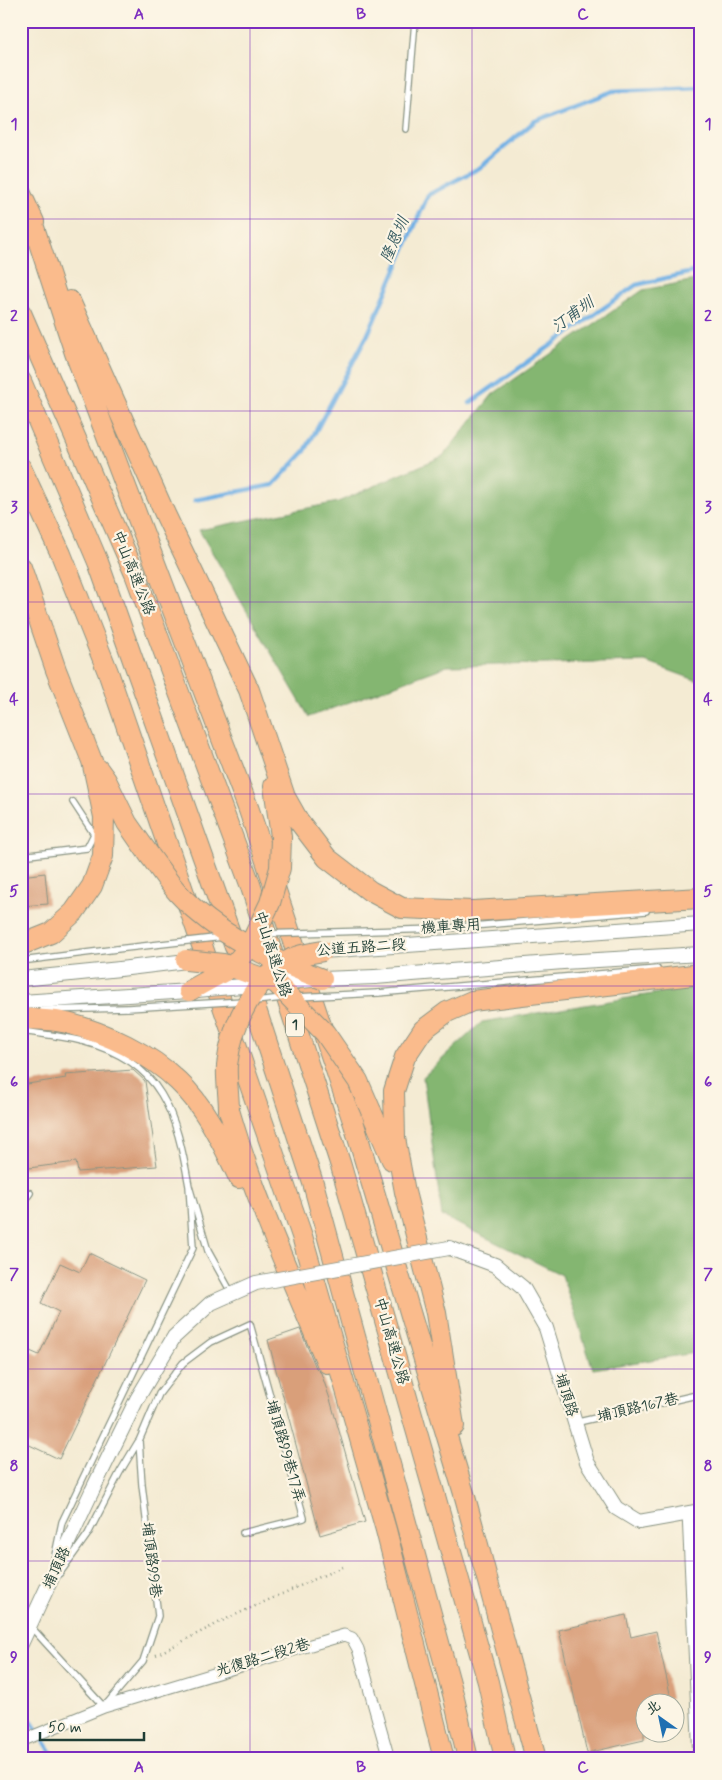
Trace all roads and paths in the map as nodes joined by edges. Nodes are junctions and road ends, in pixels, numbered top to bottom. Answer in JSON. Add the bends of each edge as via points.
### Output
{"nodes":[{"id":1,"x":415,"y":21,"type":"edge"},
{"id":2,"x":406,"y":129,"type":"dead end"},
{"id":3,"x":25,"y":202,"type":"edge"},
{"id":4,"x":21,"y":313,"type":"edge"},
{"id":5,"x":21,"y":381,"type":"edge"},
{"id":6,"x":21,"y":468,"type":"edge"},
{"id":7,"x":21,"y":567,"type":"edge"},
{"id":8,"x":249,"y":690,"type":"junction"},
{"id":9,"x":92,"y":761,"type":"junction"},
{"id":10,"x":73,"y":802,"type":"dead end"},
{"id":11,"x":21,"y":851,"type":"edge"},
{"id":12,"x":21,"y":856,"type":"edge"},
{"id":13,"x":31,"y":856,"type":"junction"},
{"id":14,"x":701,"y":898,"type":"edge"},
{"id":15,"x":652,"y":910,"type":"dead end"},
{"id":16,"x":697,"y":925,"type":"edge"},
{"id":17,"x":229,"y":936,"type":"junction"},
{"id":18,"x":21,"y":945,"type":"edge"},
{"id":19,"x":322,"y":951,"type":"junction"},
{"id":20,"x":249,"y":952,"type":"junction"},
{"id":21,"x":696,"y":954,"type":"edge"},
{"id":22,"x":21,"y":960,"type":"edge"},
{"id":23,"x":186,"y":960,"type":"joint"},
{"id":24,"x":284,"y":964,"type":"junction"},
{"id":25,"x":662,"y":969,"type":"dead end"},
{"id":26,"x":701,"y":974,"type":"edge"},
{"id":27,"x":21,"y":980,"type":"edge"},
{"id":28,"x":322,"y":980,"type":"junction"},
{"id":29,"x":267,"y":982,"type":"junction"},
{"id":30,"x":189,"y":991,"type":"junction"},
{"id":31,"x":291,"y":997,"type":"junction"},
{"id":32,"x":248,"y":1001,"type":"junction"},
{"id":33,"x":21,"y":1002,"type":"edge"},
{"id":34,"x":127,"y":1002,"type":"junction"},
{"id":35,"x":40,"y":1010,"type":"dead end"},
{"id":36,"x":21,"y":1018,"type":"edge"},
{"id":37,"x":21,"y":1031,"type":"edge"},
{"id":38,"x":189,"y":1186,"type":"junction"},
{"id":39,"x":405,"y":1192,"type":"junction"},
{"id":40,"x":30,"y":1193,"type":"dead end"},
{"id":41,"x":21,"y":1205,"type":"edge"},
{"id":42,"x":277,"y":1246,"type":"junction"},
{"id":43,"x":232,"y":1294,"type":"junction"},
{"id":44,"x":250,"y":1324,"type":"joint"},
{"id":45,"x":701,"y":1394,"type":"edge"},
{"id":46,"x":574,"y":1423,"type":"junction"},
{"id":47,"x":139,"y":1441,"type":"junction"},
{"id":48,"x":466,"y":1497,"type":"junction"},
{"id":49,"x":694,"y":1512,"type":"edge"},
{"id":50,"x":386,"y":1530,"type":"junction"},
{"id":51,"x":243,"y":1533,"type":"dead end"},
{"id":52,"x":342,"y":1567,"type":"dead end"},
{"id":53,"x":46,"y":1593,"type":"junction"},
{"id":54,"x":26,"y":1620,"type":"edge"},
{"id":55,"x":21,"y":1644,"type":"edge"},
{"id":56,"x":143,"y":1661,"type":"junction"},
{"id":57,"x":104,"y":1707,"type":"junction"},
{"id":58,"x":21,"y":1741,"type":"edge"},
{"id":59,"x":389,"y":1759,"type":"edge"},
{"id":60,"x":444,"y":1759,"type":"edge"},
{"id":61,"x":468,"y":1759,"type":"edge"},
{"id":62,"x":505,"y":1759,"type":"edge"},
{"id":63,"x":536,"y":1759,"type":"edge"},
{"id":64,"x":699,"y":1759,"type":"edge"}],
"edges":[{"from":1,"to":2,"type":"lane"},
{"from":3,"to":8,"type":"highway","via":[[165,514]]},
{"from":3,"to":48,"type":"highway","via":[[75,353],[249,810],[354,1124]]},
{"from":4,"to":62,"type":"highway","name":"中山高速公路","number":"1","via":[[135,574],[250,884],[340,1166],[485,1672]]},
{"from":5,"to":61,"type":"highway","name":"中山高速公路","number":"1","via":[[98,562],[272,1055],[313,1183]]},
{"from":6,"to":50,"type":"highway","via":[[108,672],[141,765],[302,1236]]},
{"from":7,"to":9,"type":"highway","via":[[56,670]]},
{"from":8,"to":14,"type":"highway","via":[[284,797],[298,820],[327,858],[370,891],[402,908],[474,911]]},
{"from":8,"to":20,"type":"highway","bridge":true,"via":[[275,787],[281,837],[280,868],[270,903]]},
{"from":9,"to":17,"type":"highway","bridge":true,"via":[[106,780],[127,823],[178,892]]},
{"from":9,"to":18,"type":"highway","via":[[104,817],[103,856],[92,886],[74,912],[51,933]]},
{"from":10,"to":13,"type":"lane","via":[[94,834],[87,848]]},
{"from":11,"to":13,"type":"lane"},
{"from":12,"to":13,"type":"lane"},
{"from":15,"to":20,"type":"lane","name":"機車專用","bridge":true,"via":[[438,929],[370,930]]},
{"from":16,"to":19,"type":"street","name":"公道五路二段"},
{"from":17,"to":20,"type":"highway","bridge":true},
{"from":17,"to":22,"type":"lane","bridge":true},
{"from":19,"to":20,"type":"street","name":"公道五路二段","bridge":true},
{"from":19,"to":24,"type":"highway","bridge":true},
{"from":20,"to":23,"type":"highway","bridge":true},
{"from":20,"to":24,"type":"highway","bridge":true},
{"from":20,"to":29,"type":"highway","bridge":true},
{"from":20,"to":30,"type":"highway","bridge":true},
{"from":21,"to":28,"type":"street","name":"公道五路二段","bridge":true},
{"from":23,"to":27,"type":"street","bridge":true},
{"from":24,"to":28,"type":"highway","bridge":true},
{"from":24,"to":29,"type":"highway","bridge":true},
{"from":25,"to":31,"type":"lane","bridge":true,"via":[[378,993]]},
{"from":26,"to":39,"type":"highway","via":[[472,1001],[447,1012],[423,1030],[405,1057],[394,1091],[395,1138]]},
{"from":28,"to":29,"type":"street","name":"公道五路二段","bridge":true},
{"from":29,"to":30,"type":"street","name":"公道五路二段","bridge":true},
{"from":29,"to":31,"type":"highway","bridge":true},
{"from":29,"to":32,"type":"highway","bridge":true},
{"from":30,"to":34,"type":"street","name":"公道五路二段"},
{"from":31,"to":32,"type":"lane","bridge":true},
{"from":31,"to":39,"type":"highway","bridge":true,"via":[[325,1033],[358,1081]]},
{"from":32,"to":34,"type":"lane","bridge":true},
{"from":32,"to":42,"type":"highway","bridge":true,"via":[[227,1065],[229,1110]]},
{"from":33,"to":34,"type":"street","name":"公道五路二段"},
{"from":34,"to":35,"type":"lane"},
{"from":36,"to":42,"type":"highway","via":[[67,1023],[117,1041],[152,1060],[179,1082],[220,1140]]},
{"from":37,"to":38,"type":"lane","via":[[82,1041],[126,1059],[150,1078],[163,1095],[172,1116],[181,1141]]},
{"from":38,"to":43,"type":"lane","via":[[208,1251]]},
{"from":38,"to":53,"type":"lane","via":[[193,1248],[62,1522]]},
{"from":39,"to":48,"type":"highway","via":[[436,1313]]},
{"from":40,"to":41,"type":"lane"},
{"from":42,"to":50,"type":"highway","via":[[331,1373]]},
{"from":43,"to":46,"type":"street","name":"埔頂路","bridge":true,"via":[[256,1283],[449,1248],[495,1265],[522,1288],[546,1328]]},
{"from":43,"to":53,"type":"street","name":"埔頂路","bridge":true,"via":[[211,1303],[174,1337],[137,1399]]},
{"from":44,"to":47,"type":"lane","name":"埔頂路99巷","via":[[211,1342],[183,1363],[159,1394]]},
{"from":44,"to":51,"type":"lane","name":"埔頂路99巷17弄","via":[[304,1518]]},
{"from":45,"to":46,"type":"lane","name":"埔頂路167巷"},
{"from":46,"to":49,"type":"street","name":"埔頂路","via":[[587,1462],[616,1508],[639,1522]]},
{"from":47,"to":53,"type":"lane","via":[[88,1534]]},
{"from":47,"to":56,"type":"lane","name":"埔頂路99巷","via":[[158,1616]]},
{"from":48,"to":63,"type":"highway"},
{"from":49,"to":64,"type":"street","name":"埔頂路"},
{"from":50,"to":60,"type":"highway"},
{"from":52,"to":56,"type":"path"},
{"from":53,"to":54,"type":"street","name":"埔頂路"},
{"from":54,"to":55,"type":"street","name":"埔頂路"},
{"from":54,"to":57,"type":"lane"},
{"from":56,"to":57,"type":"lane","name":"埔頂路99巷"},
{"from":57,"to":58,"type":"street","name":"光復路二段2巷"},
{"from":57,"to":59,"type":"street","name":"光復路二段2巷","via":[[344,1635],[352,1638],[358,1649]]}]}
